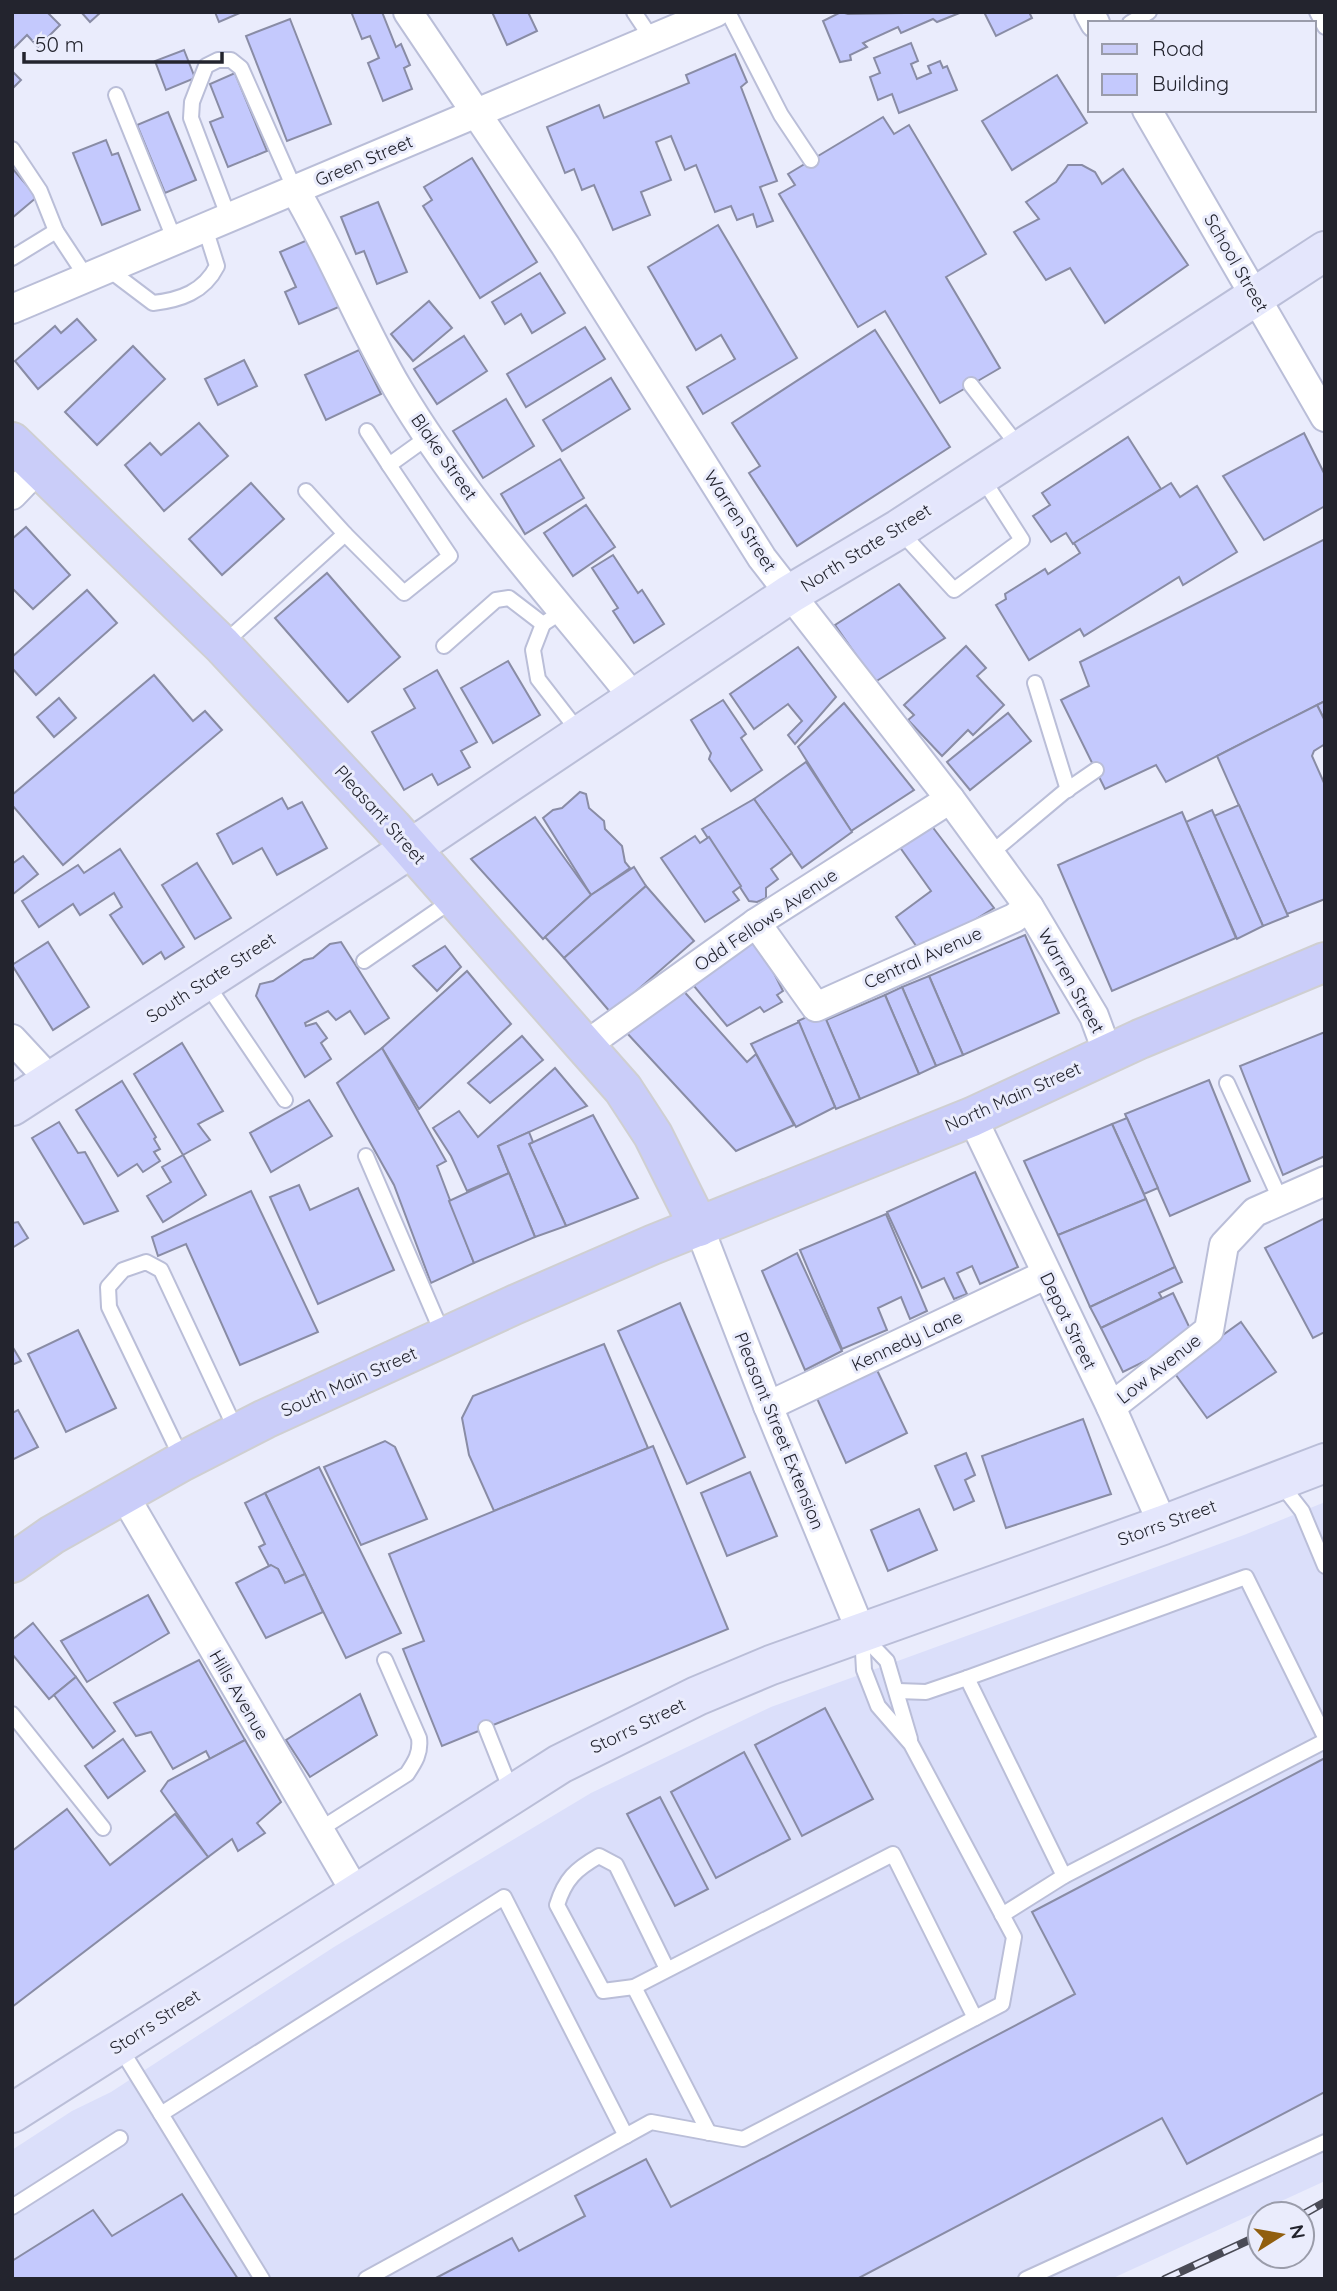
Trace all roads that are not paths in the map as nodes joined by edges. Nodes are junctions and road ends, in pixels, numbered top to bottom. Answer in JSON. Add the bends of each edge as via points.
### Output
{"nodes":[{"id":1,"x":408,"y":12,"type":"edge"},
{"id":2,"x":634,"y":12,"type":"edge"},
{"id":3,"x":716,"y":12,"type":"edge"},
{"id":4,"x":728,"y":12,"type":"edge"},
{"id":5,"x":1149,"y":12,"type":"edge"},
{"id":6,"x":1317,"y":12,"type":"edge"},
{"id":7,"x":1133,"y":21,"type":"edge"},
{"id":8,"x":1325,"y":27,"type":"edge"},
{"id":9,"x":652,"y":39,"type":"junction"},
{"id":10,"x":116,"y":95,"type":"dead end"},
{"id":11,"x":477,"y":111,"type":"junction"},
{"id":12,"x":1148,"y":112,"type":"edge"},
{"id":13,"x":12,"y":149,"type":"edge"},
{"id":14,"x":811,"y":160,"type":"dead end"},
{"id":15,"x":295,"y":190,"type":"junction"},
{"id":16,"x":217,"y":223,"type":"junction"},
{"id":17,"x":56,"y":232,"type":"junction"},
{"id":18,"x":174,"y":241,"type":"junction"},
{"id":19,"x":1325,"y":251,"type":"edge"},
{"id":20,"x":12,"y":258,"type":"edge"},
{"id":21,"x":97,"y":273,"type":"junction"},
{"id":22,"x":1257,"y":296,"type":"junction"},
{"id":23,"x":12,"y":309,"type":"edge"},
{"id":24,"x":971,"y":385,"type":"dead end"},
{"id":25,"x":1325,"y":417,"type":"edge"},
{"id":26,"x":367,"y":431,"type":"dead end"},
{"id":27,"x":428,"y":437,"type":"junction"},
{"id":28,"x":1021,"y":450,"type":"junction"},
{"id":29,"x":389,"y":464,"type":"junction"},
{"id":30,"x":21,"y":468,"type":"edge"},
{"id":31,"x":981,"y":476,"type":"junction"},
{"id":32,"x":306,"y":491,"type":"dead end"},
{"id":33,"x":898,"y":529,"type":"junction"},
{"id":34,"x":345,"y":534,"type":"junction"},
{"id":35,"x":790,"y":594,"type":"junction"},
{"id":36,"x":553,"y":617,"type":"junction"},
{"id":37,"x":222,"y":645,"type":"junction"},
{"id":38,"x":444,"y":646,"type":"dead end"},
{"id":39,"x":1035,"y":683,"type":"dead end"},
{"id":40,"x":633,"y":697,"type":"junction"},
{"id":41,"x":580,"y":733,"type":"junction"},
{"id":42,"x":1096,"y":770,"type":"dead end"},
{"id":43,"x":1068,"y":790,"type":"junction"},
{"id":44,"x":950,"y":799,"type":"junction"},
{"id":45,"x":410,"y":849,"type":"junction"},
{"id":46,"x":990,"y":854,"type":"junction"},
{"id":47,"x":455,"y":899,"type":"junction"},
{"id":48,"x":1029,"y":907,"type":"junction"},
{"id":49,"x":756,"y":923,"type":"junction"},
{"id":50,"x":364,"y":961,"type":"dead end"},
{"id":51,"x":1325,"y":962,"type":"edge"},
{"id":52,"x":205,"y":982,"type":"junction"},
{"id":53,"x":12,"y":1040,"type":"edge"},
{"id":54,"x":586,"y":1046,"type":"junction"},
{"id":55,"x":1108,"y":1054,"type":"junction"},
{"id":56,"x":51,"y":1081,"type":"junction"},
{"id":57,"x":1227,"y":1083,"type":"dead end"},
{"id":58,"x":285,"y":1100,"type":"dead end"},
{"id":59,"x":12,"y":1106,"type":"edge"},
{"id":60,"x":972,"y":1117,"type":"junction"},
{"id":61,"x":366,"y":1157,"type":"dead end"},
{"id":62,"x":1325,"y":1181,"type":"edge"},
{"id":63,"x":1281,"y":1201,"type":"junction"},
{"id":64,"x":699,"y":1227,"type":"junction"},
{"id":65,"x":1045,"y":1275,"type":"junction"},
{"id":66,"x":445,"y":1338,"type":"junction"},
{"id":67,"x":768,"y":1406,"type":"junction"},
{"id":68,"x":1111,"y":1407,"type":"junction"},
{"id":69,"x":238,"y":1433,"type":"junction"},
{"id":70,"x":183,"y":1461,"type":"junction"},
{"id":71,"x":1325,"y":1464,"type":"edge"},
{"id":72,"x":1280,"y":1482,"type":"junction"},
{"id":73,"x":124,"y":1495,"type":"junction"},
{"id":74,"x":1164,"y":1525,"type":"junction"},
{"id":75,"x":14,"y":1559,"type":"edge"},
{"id":76,"x":1324,"y":1560,"type":"edge"},
{"id":77,"x":862,"y":1634,"type":"junction"},
{"id":78,"x":385,"y":1660,"type":"dead end"},
{"id":79,"x":967,"y":1678,"type":"junction"},
{"id":80,"x":898,"y":1691,"type":"junction"},
{"id":81,"x":12,"y":1714,"type":"edge"},
{"id":82,"x":486,"y":1728,"type":"dead end"},
{"id":83,"x":1325,"y":1739,"type":"edge"},
{"id":84,"x":911,"y":1744,"type":"junction"},
{"id":85,"x":512,"y":1794,"type":"junction"},
{"id":86,"x":103,"y":1828,"type":"dead end"},
{"id":87,"x":319,"y":1830,"type":"junction"},
{"id":88,"x":1064,"y":1876,"type":"junction"},
{"id":89,"x":356,"y":1893,"type":"junction"},
{"id":90,"x":1002,"y":1915,"type":"junction"},
{"id":91,"x":667,"y":1969,"type":"junction"},
{"id":92,"x":634,"y":1987,"type":"junction"},
{"id":93,"x":975,"y":2018,"type":"junction"},
{"id":94,"x":118,"y":2045,"type":"junction"},
{"id":95,"x":12,"y":2113,"type":"edge"},
{"id":96,"x":161,"y":2114,"type":"junction"},
{"id":97,"x":709,"y":2133,"type":"junction"},
{"id":98,"x":626,"y":2136,"type":"junction"},
{"id":99,"x":120,"y":2138,"type":"dead end"},
{"id":100,"x":1325,"y":2142,"type":"edge"},
{"id":101,"x":12,"y":2207,"type":"edge"},
{"id":102,"x":262,"y":2279,"type":"edge"},
{"id":103,"x":366,"y":2279,"type":"edge"},
{"id":104,"x":1026,"y":2279,"type":"edge"}],
"edges":[{"from":1,"to":11,"type":"street","name":"Warren Street"},
{"from":2,"to":9,"type":"lane"},
{"from":3,"to":9,"type":"street","name":"Green Street"},
{"from":4,"to":14,"type":"lane","via":[[781,114]]},
{"from":5,"to":7,"type":"lane"},
{"from":6,"to":8,"type":"lane"},
{"from":9,"to":11,"type":"street","name":"Green Street"},
{"from":10,"to":18,"type":"lane"},
{"from":11,"to":15,"type":"street","name":"Green Street"},
{"from":11,"to":35,"type":"street","name":"Warren Street","via":[[762,558]]},
{"from":12,"to":22,"type":"street","name":"School Street"},
{"from":13,"to":17,"type":"lane","via":[[40,191]]},
{"from":15,"to":16,"type":"street","name":"Green Street"},
{"from":15,"to":16,"type":"lane","via":[[241,68],[231,60],[218,60],[206,66],[191,118]]},
{"from":15,"to":27,"type":"street","name":"Blake Street","via":[[397,387]]},
{"from":16,"to":18,"type":"street","name":"Green Street"},
{"from":16,"to":21,"type":"lane","via":[[217,266],[211,278],[175,300],[153,303]]},
{"from":17,"to":20,"type":"lane"},
{"from":17,"to":21,"type":"lane"},
{"from":18,"to":21,"type":"street","name":"Green Street"},
{"from":19,"to":22,"type":"street","name":"North State Street"},
{"from":21,"to":23,"type":"street","name":"Green Street"},
{"from":22,"to":25,"type":"street","name":"School Street"},
{"from":22,"to":28,"type":"street","name":"North State Street"},
{"from":24,"to":28,"type":"lane"},
{"from":26,"to":29,"type":"lane"},
{"from":27,"to":29,"type":"lane"},
{"from":27,"to":36,"type":"street","name":"Blake Street"},
{"from":28,"to":31,"type":"street","name":"North State Street"},
{"from":29,"to":34,"type":"lane","via":[[450,556],[404,593]]},
{"from":30,"to":37,"type":"main road","name":"Pleasant Street"},
{"from":31,"to":33,"type":"street","name":"North State Street"},
{"from":31,"to":33,"type":"lane","via":[[1022,540],[954,590]]},
{"from":32,"to":34,"type":"lane"},
{"from":33,"to":35,"type":"street","name":"North State Street"},
{"from":34,"to":37,"type":"lane"},
{"from":35,"to":40,"type":"street","name":"North State Street"},
{"from":35,"to":44,"type":"street","name":"Warren Street"},
{"from":36,"to":38,"type":"lane","via":[[509,598],[496,600]]},
{"from":36,"to":40,"type":"street","name":"Blake Street"},
{"from":36,"to":41,"type":"lane","via":[[533,650],[538,678]]},
{"from":37,"to":45,"type":"main road","name":"Pleasant Street"},
{"from":39,"to":43,"type":"lane"},
{"from":40,"to":41,"type":"street","name":"North State Street"},
{"from":41,"to":45,"type":"street","name":"North State Street"},
{"from":42,"to":43,"type":"lane"},
{"from":43,"to":46,"type":"lane"},
{"from":44,"to":46,"type":"street","name":"Warren Street"},
{"from":44,"to":49,"type":"street","name":"Odd Fellows Avenue"},
{"from":45,"to":47,"type":"main road","name":"Pleasant Street"},
{"from":45,"to":52,"type":"street","name":"South State Street"},
{"from":46,"to":48,"type":"street","name":"Warren Street"},
{"from":47,"to":50,"type":"lane"},
{"from":47,"to":54,"type":"main road","name":"Pleasant Street"},
{"from":48,"to":49,"type":"street","name":"Central Avenue","via":[[1014,918],[816,1007]]},
{"from":48,"to":55,"type":"street","name":"Warren Street","via":[[1094,1016]]},
{"from":49,"to":54,"type":"street","name":"Odd Fellows Avenue"},
{"from":51,"to":55,"type":"main road","name":"North Main Street"},
{"from":52,"to":56,"type":"street","name":"South State Street"},
{"from":52,"to":58,"type":"lane"},
{"from":53,"to":56,"type":"street"},
{"from":54,"to":64,"type":"main road","name":"Pleasant Street","via":[[623,1089],[653,1135]]},
{"from":55,"to":60,"type":"main road","name":"North Main Street"},
{"from":56,"to":59,"type":"street","name":"South State Street"},
{"from":57,"to":63,"type":"lane"},
{"from":60,"to":64,"type":"main road","name":"North Main Street"},
{"from":60,"to":65,"type":"street","name":"Depot Street"},
{"from":61,"to":66,"type":"lane"},
{"from":62,"to":63,"type":"street","name":"Low Avenue"},
{"from":63,"to":68,"type":"street","name":"Low Avenue","via":[[1255,1212],[1224,1245],[1209,1330]]},
{"from":64,"to":66,"type":"main road","name":"South Main Street"},
{"from":64,"to":67,"type":"street","name":"Pleasant Street Extension"},
{"from":65,"to":67,"type":"street","name":"Kennedy Lane"},
{"from":65,"to":68,"type":"street","name":"Depot Street"},
{"from":66,"to":69,"type":"main road","name":"South Main Street"},
{"from":67,"to":77,"type":"street","name":"Pleasant Street Extension"},
{"from":68,"to":74,"type":"street","name":"Depot Street"},
{"from":69,"to":70,"type":"main road","name":"South Main Street"},
{"from":69,"to":70,"type":"lane","via":[[161,1270],[146,1262],[124,1270],[108,1287],[110,1307]]},
{"from":70,"to":73,"type":"main road","name":"South Main Street"},
{"from":71,"to":72,"type":"street","name":"Storrs Street"},
{"from":72,"to":74,"type":"street","name":"Storrs Street"},
{"from":72,"to":76,"type":"lane","via":[[1302,1511]]},
{"from":73,"to":75,"type":"main road","name":"South Main Street"},
{"from":73,"to":87,"type":"street","name":"Hills Avenue"},
{"from":74,"to":77,"type":"street","name":"Storrs Street"},
{"from":77,"to":80,"type":"lane","via":[[887,1661]]},
{"from":77,"to":84,"type":"lane","via":[[864,1670],[878,1706]]},
{"from":77,"to":85,"type":"street","name":"Storrs Street","via":[[697,1696],[560,1764]]},
{"from":78,"to":87,"type":"lane","via":[[419,1738],[416,1760],[407,1774]]},
{"from":79,"to":80,"type":"lane","via":[[926,1692]]},
{"from":79,"to":83,"type":"lane","via":[[1246,1577]]},
{"from":79,"to":88,"type":"lane"},
{"from":80,"to":84,"type":"lane"},
{"from":81,"to":86,"type":"lane"},
{"from":82,"to":85,"type":"lane"},
{"from":83,"to":88,"type":"lane"},
{"from":84,"to":90,"type":"lane"},
{"from":85,"to":89,"type":"street","name":"Storrs Street"},
{"from":87,"to":89,"type":"street","name":"Hills Avenue"},
{"from":88,"to":90,"type":"lane"},
{"from":89,"to":94,"type":"street","name":"Storrs Street"},
{"from":90,"to":93,"type":"lane","via":[[1013,1937],[1002,2004]]},
{"from":91,"to":92,"type":"lane"},
{"from":91,"to":92,"type":"lane","via":[[616,1865],[599,1856],[574,1870],[557,1905],[603,1992]]},
{"from":91,"to":93,"type":"lane","via":[[893,1854]]},
{"from":92,"to":97,"type":"lane"},
{"from":93,"to":97,"type":"lane","via":[[743,2139]]},
{"from":94,"to":95,"type":"street","name":"Storrs Street"},
{"from":94,"to":96,"type":"lane"},
{"from":96,"to":98,"type":"lane","via":[[504,1897]]},
{"from":96,"to":102,"type":"lane"},
{"from":97,"to":98,"type":"lane","via":[[651,2122]]},
{"from":98,"to":103,"type":"lane"},
{"from":99,"to":101,"type":"lane"},
{"from":100,"to":104,"type":"lane"}]}
